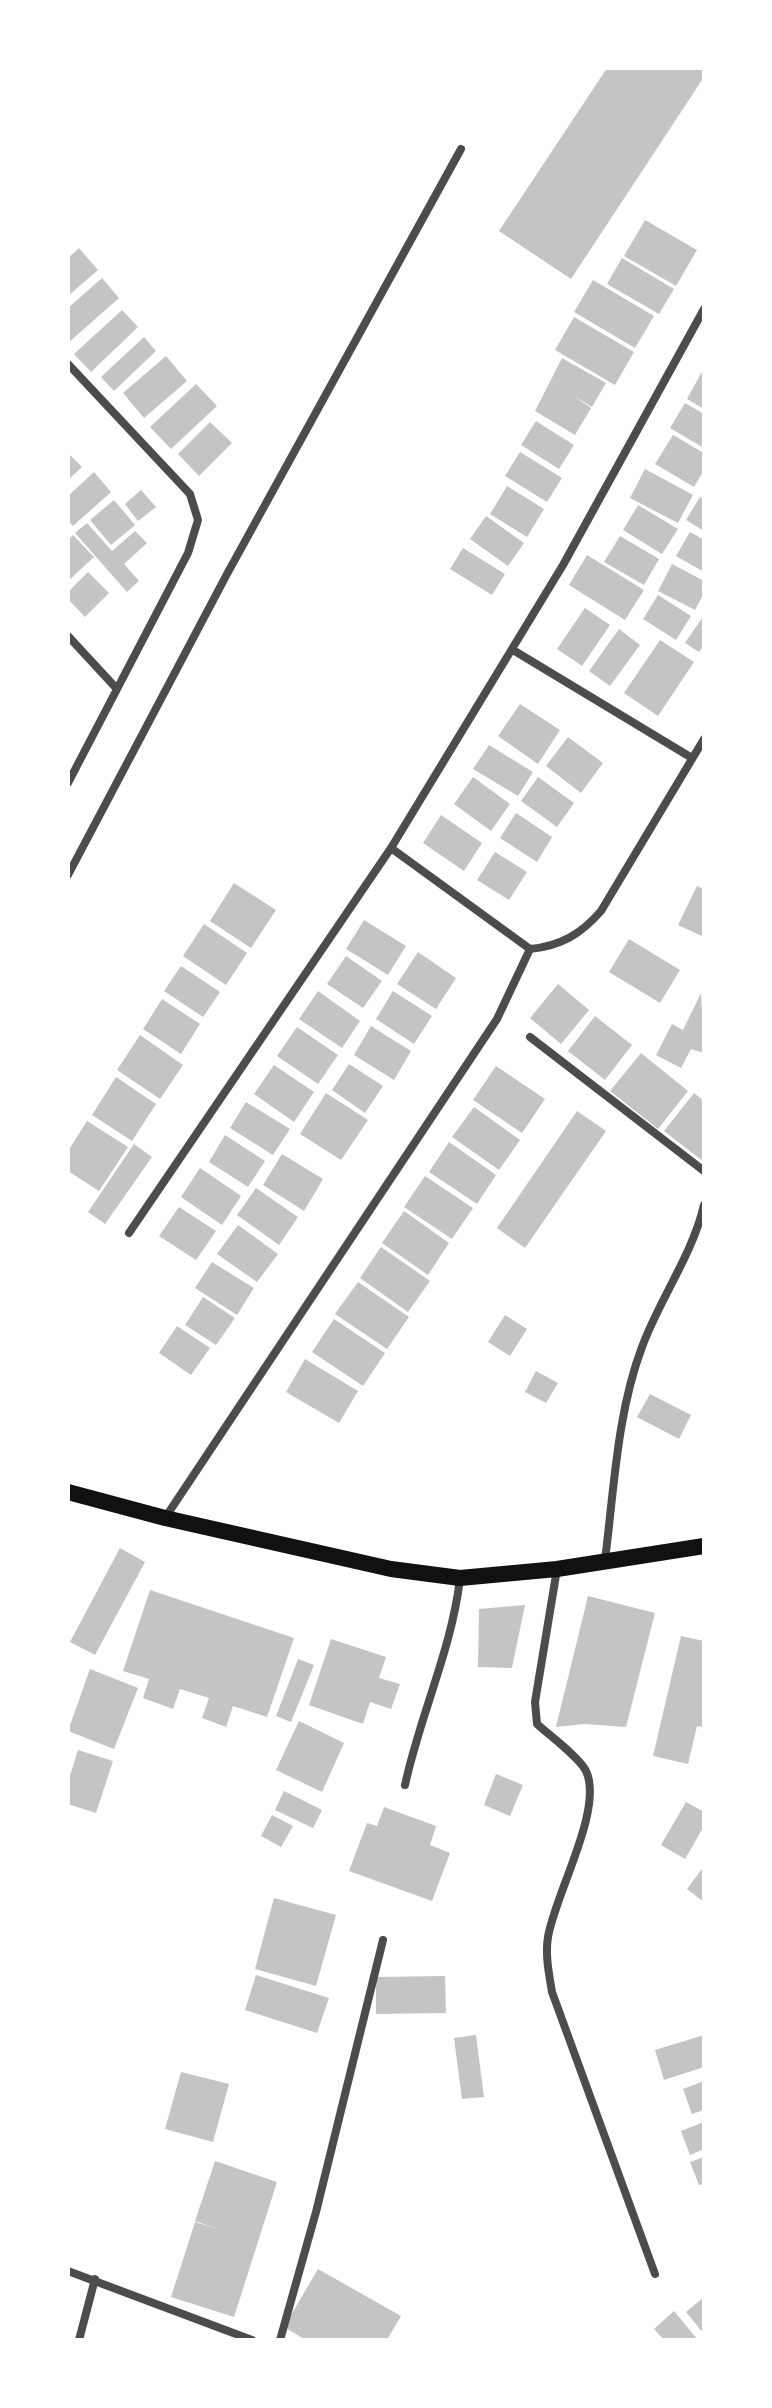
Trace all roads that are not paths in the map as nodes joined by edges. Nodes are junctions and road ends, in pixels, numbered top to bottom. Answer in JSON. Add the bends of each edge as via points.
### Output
{"nodes":[{"id":1,"x":461,"y":149,"type":"dead end"},
{"id":2,"x":704,"y":309,"type":"edge"},
{"id":3,"x":68,"y":364,"type":"edge"},
{"id":4,"x":68,"y":636,"type":"edge"},
{"id":5,"x":513,"y":650,"type":"junction"},
{"id":6,"x":117,"y":689,"type":"junction"},
{"id":7,"x":704,"y":739,"type":"edge"},
{"id":8,"x":692,"y":758,"type":"junction"},
{"id":9,"x":68,"y":783,"type":"edge"},
{"id":10,"x":391,"y":848,"type":"junction"},
{"id":11,"x":68,"y":875,"type":"edge"},
{"id":12,"x":530,"y":949,"type":"junction"},
{"id":13,"x":530,"y":1037,"type":"dead end"},
{"id":14,"x":704,"y":1171,"type":"edge"},
{"id":15,"x":704,"y":1205,"type":"edge"},
{"id":16,"x":129,"y":1233,"type":"dead end"},
{"id":17,"x":68,"y":1492,"type":"edge"},
{"id":18,"x":165,"y":1518,"type":"junction"},
{"id":19,"x":704,"y":1546,"type":"edge"},
{"id":20,"x":605,"y":1560,"type":"junction"},
{"id":21,"x":557,"y":1569,"type":"junction"},
{"id":22,"x":460,"y":1578,"type":"junction"},
{"id":23,"x":405,"y":1785,"type":"dead end"},
{"id":24,"x":383,"y":1940,"type":"dead end"},
{"id":25,"x":68,"y":2271,"type":"edge"},
{"id":26,"x":655,"y":2274,"type":"dead end"},
{"id":27,"x":95,"y":2279,"type":"junction"},
{"id":28,"x":79,"y":2340,"type":"edge"},
{"id":29,"x":252,"y":2340,"type":"edge"},
{"id":30,"x":280,"y":2340,"type":"edge"}],
"edges":[{"from":1,"to":11,"type":"street"},
{"from":2,"to":5,"type":"street"},
{"from":3,"to":6,"type":"street","via":[[190,494],[198,520],[188,553]]},
{"from":4,"to":6,"type":"street"},
{"from":5,"to":8,"type":"street"},
{"from":5,"to":10,"type":"street"},
{"from":6,"to":9,"type":"street"},
{"from":7,"to":8,"type":"street"},
{"from":8,"to":12,"type":"street","via":[[601,911],[568,940]]},
{"from":10,"to":12,"type":"street"},
{"from":10,"to":16,"type":"street"},
{"from":12,"to":18,"type":"street","via":[[497,1019]]},
{"from":13,"to":14,"type":"street"},
{"from":15,"to":20,"type":"street","via":[[688,1254],[641,1349],[621,1433]]},
{"from":17,"to":18,"type":"main road"},
{"from":18,"to":22,"type":"main road","via":[[391,1569]]},
{"from":19,"to":20,"type":"main road"},
{"from":20,"to":21,"type":"main road"},
{"from":21,"to":22,"type":"main road"},
{"from":21,"to":26,"type":"street","via":[[535,1702],[537,1724],[586,1770],[590,1793],[588,1817],[548,1937],[552,1992]]},
{"from":22,"to":23,"type":"street","via":[[456,1618],[415,1738]]},
{"from":24,"to":30,"type":"street"},
{"from":25,"to":27,"type":"street"},
{"from":27,"to":28,"type":"street"},
{"from":27,"to":29,"type":"street"}]}
